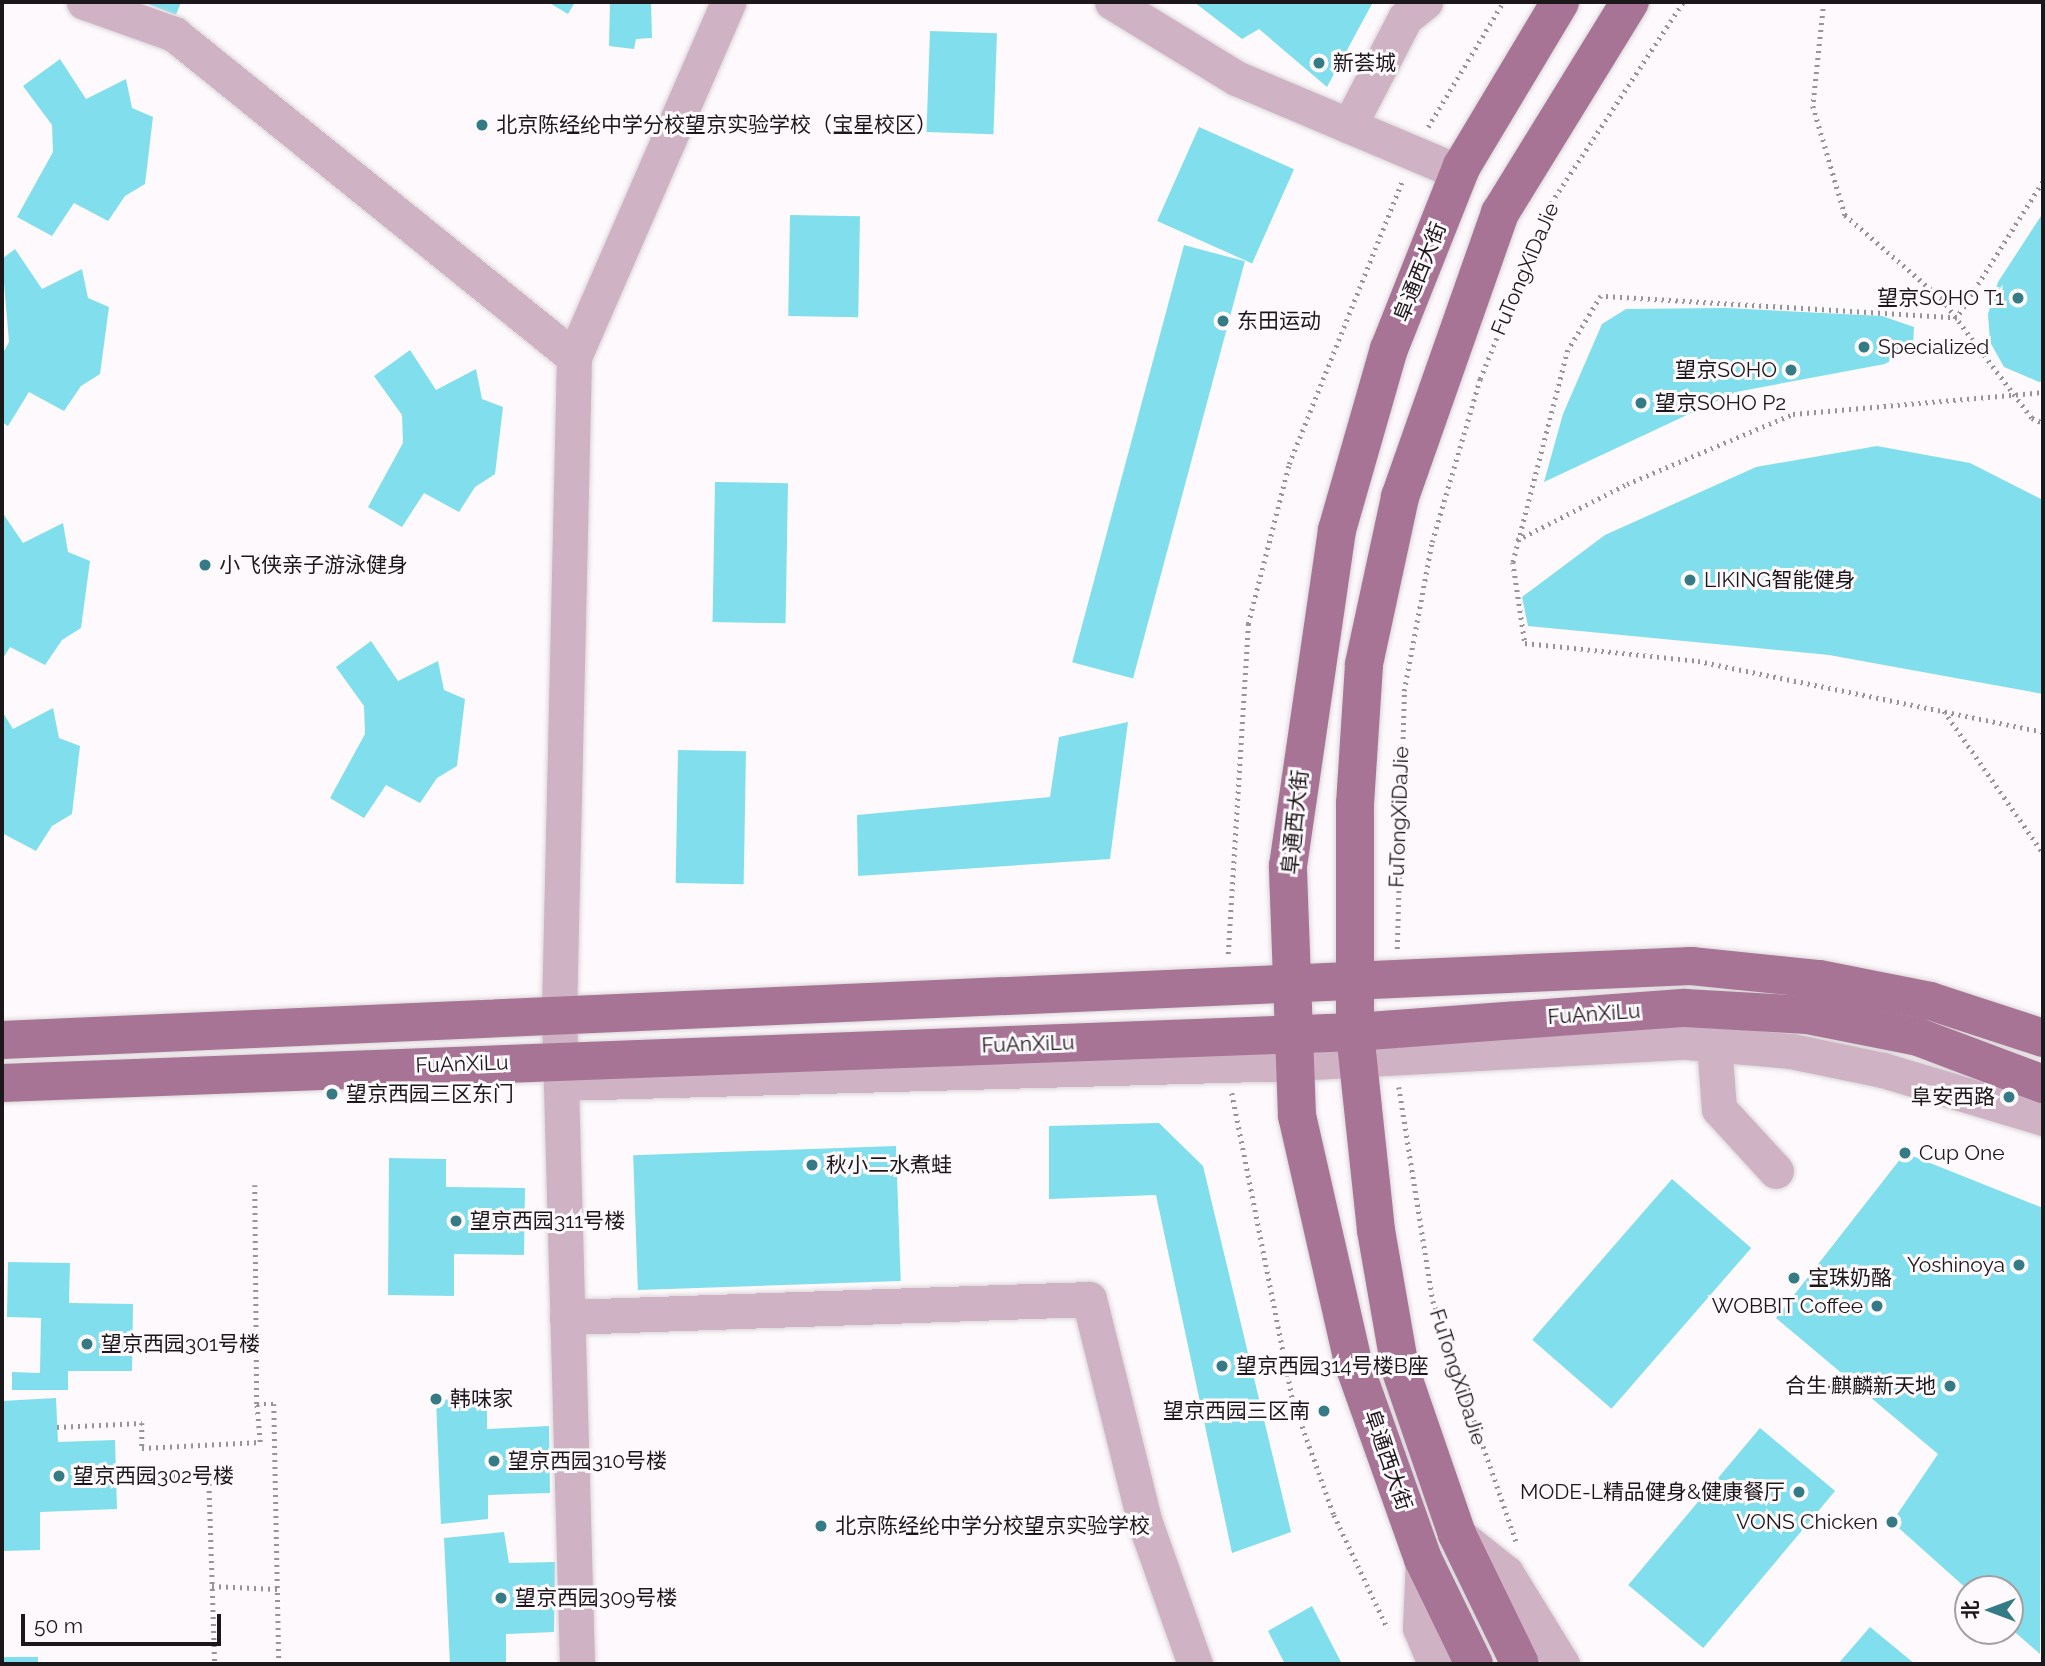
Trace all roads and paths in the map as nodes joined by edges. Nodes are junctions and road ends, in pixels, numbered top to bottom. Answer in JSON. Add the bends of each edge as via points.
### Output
{"nodes":[{"id":1,"x":84,"y":2,"type":"edge"},
{"id":2,"x":728,"y":2,"type":"edge"},
{"id":3,"x":1112,"y":2,"type":"edge"},
{"id":4,"x":1425,"y":2,"type":"edge"},
{"id":5,"x":1560,"y":2,"type":"edge"},
{"id":6,"x":1630,"y":2,"type":"edge"},
{"id":7,"x":1683,"y":2,"type":"edge"},
{"id":8,"x":1824,"y":2,"type":"edge"},
{"id":9,"x":1349,"y":126,"type":"junction"},
{"id":10,"x":1459,"y":172,"type":"junction"},
{"id":11,"x":2043,"y":182,"type":"edge"},
{"id":12,"x":1957,"y":318,"type":"junction"},
{"id":13,"x":574,"y":357,"type":"junction"},
{"id":14,"x":2043,"y":392,"type":"edge"},
{"id":15,"x":2016,"y":397,"type":"junction"},
{"id":16,"x":2043,"y":424,"type":"edge"},
{"id":17,"x":1516,"y":540,"type":"junction"},
{"id":18,"x":1944,"y":710,"type":"junction"},
{"id":19,"x":2043,"y":732,"type":"edge"},
{"id":20,"x":2043,"y":853,"type":"edge"},
{"id":21,"x":1397,"y":981,"type":"junction"},
{"id":22,"x":1354,"y":983,"type":"junction"},
{"id":23,"x":1288,"y":987,"type":"junction"},
{"id":24,"x":559,"y":1014,"type":"junction"},
{"id":25,"x":2043,"y":1038,"type":"edge"},
{"id":26,"x":2,"y":1040,"type":"edge"},
{"id":27,"x":1714,"y":1044,"type":"junction"},
{"id":28,"x":1356,"y":1045,"type":"junction"},
{"id":29,"x":1293,"y":1048,"type":"junction"},
{"id":30,"x":1398,"y":1055,"type":"junction"},
{"id":31,"x":561,"y":1072,"type":"junction"},
{"id":32,"x":2,"y":1083,"type":"edge"},
{"id":33,"x":2043,"y":1084,"type":"edge"},
{"id":34,"x":2043,"y":1118,"type":"edge"},
{"id":35,"x":1776,"y":1171,"type":"dead end"},
{"id":36,"x":255,"y":1185,"type":"dead end"},
{"id":37,"x":567,"y":1317,"type":"junction"},
{"id":38,"x":257,"y":1404,"type":"junction"},
{"id":39,"x":57,"y":1427,"type":"dead end"},
{"id":40,"x":131,"y":1475,"type":"dead end"},
{"id":41,"x":1457,"y":1534,"type":"junction"},
{"id":42,"x":1518,"y":1546,"type":"dead end"},
{"id":43,"x":1423,"y":1559,"type":"junction"},
{"id":44,"x":212,"y":1586,"type":"junction"},
{"id":45,"x":278,"y":1589,"type":"junction"},
{"id":46,"x":215,"y":1664,"type":"edge"},
{"id":47,"x":279,"y":1664,"type":"edge"},
{"id":48,"x":577,"y":1664,"type":"edge"},
{"id":49,"x":1195,"y":1664,"type":"edge"},
{"id":50,"x":1436,"y":1664,"type":"edge"},
{"id":51,"x":1474,"y":1664,"type":"edge"},
{"id":52,"x":1520,"y":1664,"type":"edge"},
{"id":53,"x":1562,"y":1664,"type":"edge"}],
"edges":[{"from":1,"to":13,"type":"street","via":[[174,34]]},
{"from":2,"to":13,"type":"street"},
{"from":3,"to":9,"type":"street","via":[[1236,78]]},
{"from":4,"to":9,"type":"street","via":[[1405,18]]},
{"from":5,"to":10,"type":"main road","name":"阜通西大街"},
{"from":6,"to":22,"type":"main road","name":"FuTongXiDaJie","via":[[1500,213],[1400,497],[1364,664]]},
{"from":7,"to":21,"type":"path","name":"FuTongXiDaJie","via":[[1550,203],[1480,379],[1432,542],[1404,691]]},
{"from":8,"to":12,"type":"path","via":[[1812,106],[1844,215]]},
{"from":9,"to":10,"type":"street"},
{"from":10,"to":23,"type":"main road","name":"阜通西大街","via":[[1389,349],[1337,530],[1288,866]]},
{"from":11,"to":12,"type":"path"},
{"from":12,"to":15,"type":"path"},
{"from":12,"to":17,"type":"path","via":[[1601,296],[1568,350]]},
{"from":13,"to":24,"type":"street"},
{"from":14,"to":15,"type":"path"},
{"from":15,"to":16,"type":"path"},
{"from":15,"to":17,"type":"path","via":[[1793,414],[1627,484]]},
{"from":17,"to":18,"type":"path","via":[[1513,562],[1525,643],[1698,661]]},
{"from":18,"to":19,"type":"path"},
{"from":18,"to":20,"type":"path"},
{"from":21,"to":22,"type":"main road","name":"FuAnXiLu"},
{"from":21,"to":25,"type":"main road","name":"FuAnXiLu","via":[[1691,966],[1819,979],[1930,1001]]},
{"from":22,"to":23,"type":"main road","name":"FuAnXiLu"},
{"from":22,"to":28,"type":"main road","name":"FuTongXiDaJie"},
{"from":23,"to":24,"type":"main road","name":"FuAnXiLu"},
{"from":23,"to":29,"type":"main road","name":"阜通西大街"},
{"from":24,"to":26,"type":"main road","name":"FuAnXiLu"},
{"from":24,"to":31,"type":"street"},
{"from":27,"to":30,"type":"street"},
{"from":27,"to":34,"type":"street","via":[[1883,1070]]},
{"from":27,"to":35,"type":"street","via":[[1719,1109]]},
{"from":28,"to":29,"type":"main road","name":"FuAnXiLu"},
{"from":28,"to":30,"type":"street"},
{"from":28,"to":33,"type":"main road","name":"FuAnXiLu","via":[[1685,1008],[1808,1015],[1918,1037]]},
{"from":28,"to":41,"type":"main road","name":"FuTongXiDaJie","via":[[1400,1368]]},
{"from":29,"to":31,"type":"main road","name":"FuAnXiLu"},
{"from":29,"to":43,"type":"main road","name":"阜通西大街","via":[[1297,1116],[1353,1362]]},
{"from":30,"to":42,"type":"path","name":"FuTongXiDaJie","via":[[1399,1103],[1433,1301]]},
{"from":31,"to":32,"type":"main road","name":"FuAnXiLu"},
{"from":31,"to":37,"type":"street"},
{"from":36,"to":38,"type":"path"},
{"from":37,"to":48,"type":"street"},
{"from":37,"to":49,"type":"street","via":[[1089,1299],[1144,1520]]},
{"from":38,"to":39,"type":"path","via":[[260,1442],[142,1448],[142,1423]]},
{"from":38,"to":45,"type":"path","via":[[274,1404]]},
{"from":40,"to":44,"type":"path","via":[[209,1477]]},
{"from":41,"to":52,"type":"main road","name":"FuTongXiDaJie"},
{"from":41,"to":53,"type":"street","via":[[1507,1573]]},
{"from":43,"to":50,"type":"street","via":[[1420,1628]]},
{"from":43,"to":51,"type":"main road","name":"阜通西大街"},
{"from":44,"to":45,"type":"path"},
{"from":44,"to":46,"type":"path"},
{"from":45,"to":47,"type":"path"}]}
